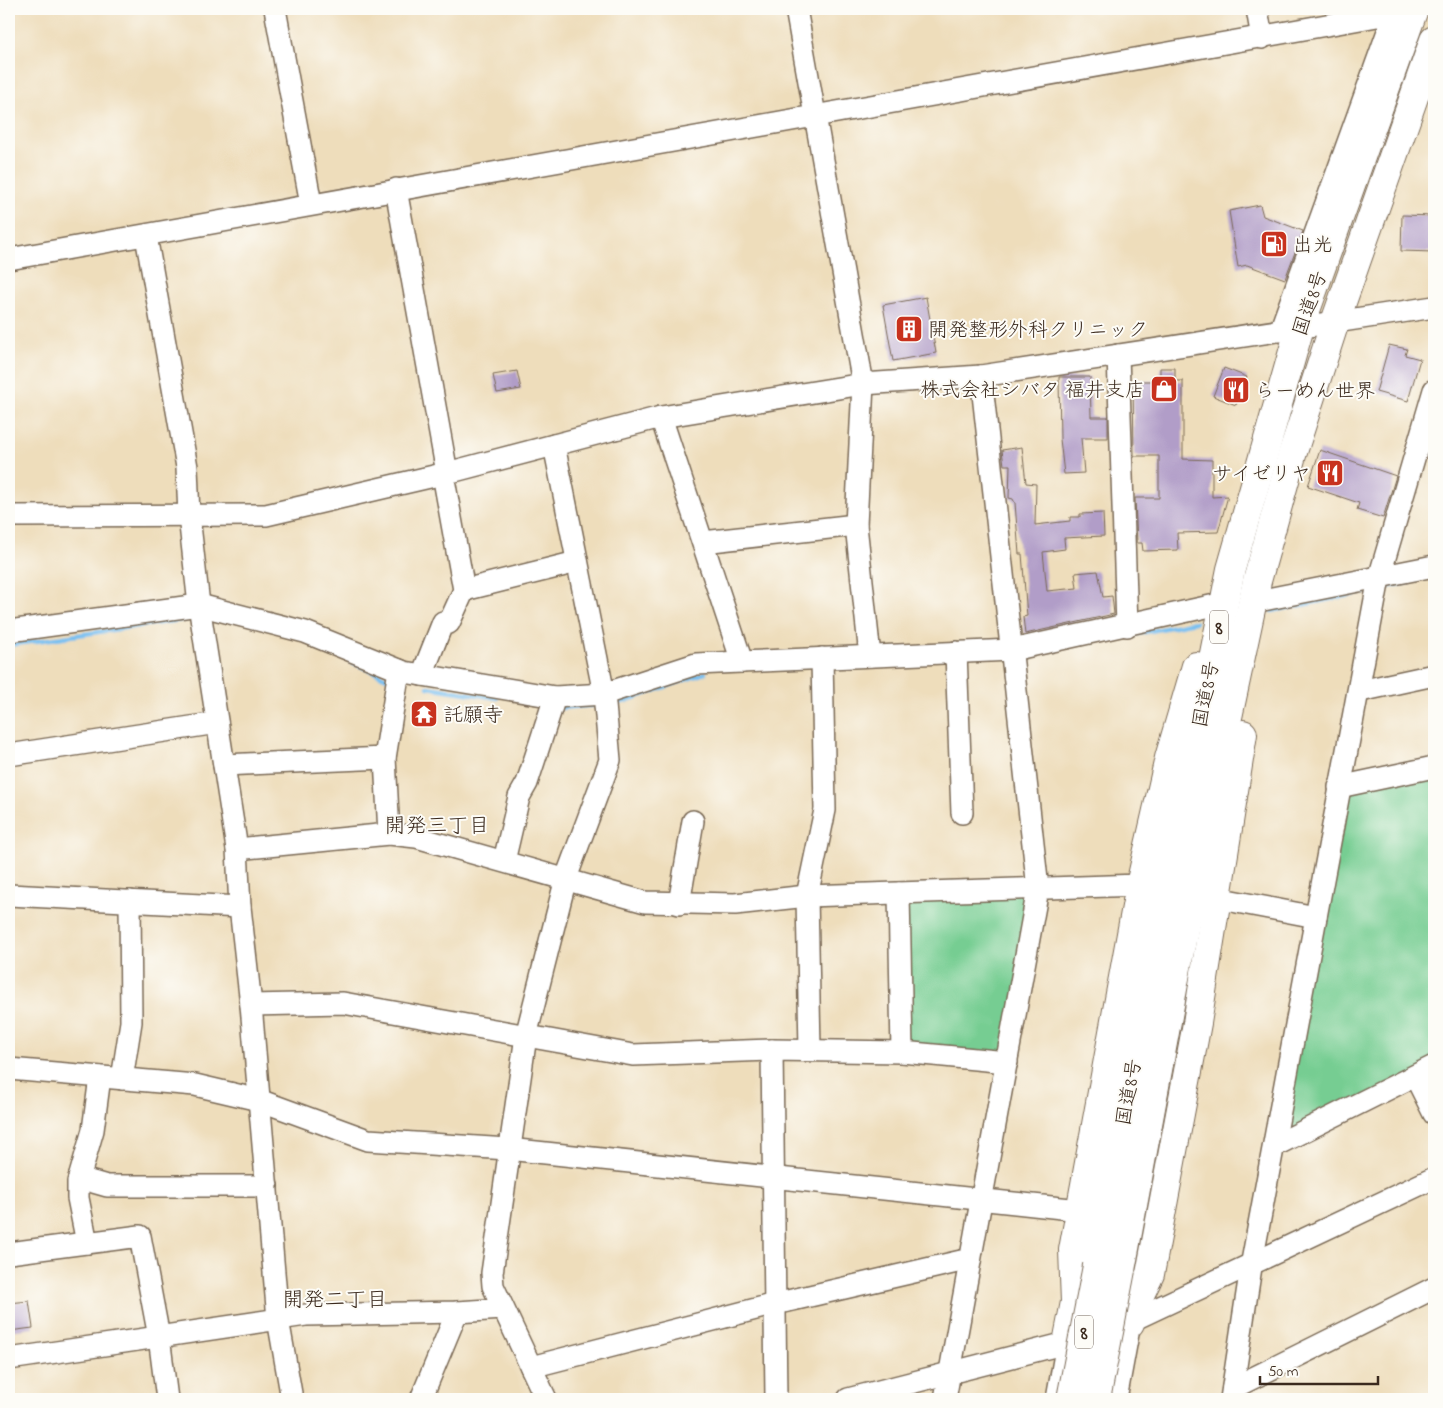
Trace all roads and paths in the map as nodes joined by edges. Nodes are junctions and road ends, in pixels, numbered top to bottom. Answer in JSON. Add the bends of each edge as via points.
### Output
{"nodes":[{"id":1,"x":275,"y":9,"type":"edge"},
{"id":2,"x":796,"y":9,"type":"edge"},
{"id":3,"x":1257,"y":9,"type":"edge"},
{"id":4,"x":1402,"y":10,"type":"edge"},
{"id":5,"x":1262,"y":38,"type":"junction"},
{"id":6,"x":1434,"y":40,"type":"edge"},
{"id":7,"x":815,"y":115,"type":"junction"},
{"id":8,"x":396,"y":189,"type":"junction"},
{"id":9,"x":311,"y":204,"type":"junction"},
{"id":10,"x":146,"y":236,"type":"junction"},
{"id":11,"x":9,"y":259,"type":"edge"},
{"id":12,"x":1434,"y":307,"type":"edge"},
{"id":13,"x":1334,"y":322,"type":"junction"},
{"id":14,"x":1290,"y":329,"type":"junction"},
{"id":15,"x":1118,"y":355,"type":"junction"},
{"id":16,"x":981,"y":376,"type":"junction"},
{"id":17,"x":863,"y":384,"type":"junction"},
{"id":18,"x":1434,"y":390,"type":"edge"},
{"id":19,"x":661,"y":416,"type":"junction"},
{"id":20,"x":1430,"y":416,"type":"edge"},
{"id":21,"x":554,"y":445,"type":"junction"},
{"id":22,"x":445,"y":474,"type":"junction"},
{"id":23,"x":9,"y":516,"type":"edge"},
{"id":24,"x":189,"y":516,"type":"junction"},
{"id":25,"x":856,"y":525,"type":"junction"},
{"id":26,"x":702,"y":542,"type":"junction"},
{"id":27,"x":578,"y":562,"type":"junction"},
{"id":28,"x":1434,"y":566,"type":"edge"},
{"id":29,"x":1380,"y":578,"type":"junction"},
{"id":30,"x":464,"y":590,"type":"junction"},
{"id":31,"x":1256,"y":595,"type":"junction"},
{"id":32,"x":1224,"y":603,"type":"junction"},
{"id":33,"x":199,"y":605,"type":"junction"},
{"id":34,"x":1126,"y":626,"type":"junction"},
{"id":35,"x":9,"y":631,"type":"edge"},
{"id":36,"x":1012,"y":650,"type":"junction"},
{"id":37,"x":956,"y":652,"type":"junction"},
{"id":38,"x":870,"y":656,"type":"junction"},
{"id":39,"x":822,"y":658,"type":"junction"},
{"id":40,"x":742,"y":662,"type":"junction"},
{"id":41,"x":399,"y":670,"type":"junction"},
{"id":42,"x":422,"y":675,"type":"junction"},
{"id":43,"x":1434,"y":675,"type":"edge"},
{"id":44,"x":1360,"y":691,"type":"junction"},
{"id":45,"x":604,"y":694,"type":"junction"},
{"id":46,"x":555,"y":697,"type":"junction"},
{"id":47,"x":217,"y":723,"type":"junction"},
{"id":48,"x":9,"y":755,"type":"edge"},
{"id":49,"x":385,"y":758,"type":"junction"},
{"id":50,"x":224,"y":765,"type":"junction"},
{"id":51,"x":1434,"y":767,"type":"edge"},
{"id":52,"x":1339,"y":787,"type":"junction"},
{"id":53,"x":962,"y":813,"type":"dead end"},
{"id":54,"x":693,"y":821,"type":"dead end"},
{"id":55,"x":389,"y":834,"type":"junction"},
{"id":56,"x":237,"y":849,"type":"junction"},
{"id":57,"x":504,"y":861,"type":"junction"},
{"id":58,"x":566,"y":878,"type":"junction"},
{"id":59,"x":1140,"y":885,"type":"junction"},
{"id":60,"x":1038,"y":889,"type":"junction"},
{"id":61,"x":899,"y":893,"type":"junction"},
{"id":62,"x":9,"y":895,"type":"edge"},
{"id":63,"x":807,"y":896,"type":"junction"},
{"id":64,"x":1216,"y":898,"type":"junction"},
{"id":65,"x":130,"y":901,"type":"junction"},
{"id":66,"x":679,"y":904,"type":"junction"},
{"id":67,"x":240,"y":907,"type":"junction"},
{"id":68,"x":1316,"y":917,"type":"junction"},
{"id":69,"x":251,"y":1005,"type":"junction"},
{"id":70,"x":526,"y":1036,"type":"junction"},
{"id":71,"x":772,"y":1050,"type":"junction"},
{"id":72,"x":810,"y":1050,"type":"junction"},
{"id":73,"x":902,"y":1052,"type":"junction"},
{"id":74,"x":1007,"y":1062,"type":"junction"},
{"id":75,"x":1434,"y":1066,"type":"edge"},
{"id":76,"x":9,"y":1069,"type":"edge"},
{"id":77,"x":1415,"y":1076,"type":"junction"},
{"id":78,"x":100,"y":1077,"type":"junction"},
{"id":79,"x":122,"y":1079,"type":"junction"},
{"id":80,"x":259,"y":1100,"type":"junction"},
{"id":81,"x":1434,"y":1114,"type":"edge"},
{"id":82,"x":1274,"y":1146,"type":"junction"},
{"id":83,"x":508,"y":1149,"type":"junction"},
{"id":84,"x":774,"y":1176,"type":"junction"},
{"id":85,"x":79,"y":1178,"type":"junction"},
{"id":86,"x":1434,"y":1178,"type":"edge"},
{"id":87,"x":267,"y":1186,"type":"junction"},
{"id":88,"x":981,"y":1200,"type":"junction"},
{"id":89,"x":1080,"y":1210,"type":"junction"},
{"id":90,"x":87,"y":1243,"type":"junction"},
{"id":91,"x":9,"y":1253,"type":"edge"},
{"id":92,"x":970,"y":1259,"type":"junction"},
{"id":93,"x":1251,"y":1266,"type":"junction"},
{"id":94,"x":1109,"y":1268,"type":"junction"},
{"id":95,"x":1434,"y":1288,"type":"edge"},
{"id":96,"x":775,"y":1304,"type":"junction"},
{"id":97,"x":503,"y":1309,"type":"junction"},
{"id":98,"x":457,"y":1312,"type":"junction"},
{"id":99,"x":278,"y":1319,"type":"junction"},
{"id":100,"x":1130,"y":1323,"type":"junction"},
{"id":101,"x":159,"y":1337,"type":"junction"},
{"id":102,"x":1068,"y":1343,"type":"junction"},
{"id":103,"x":9,"y":1360,"type":"edge"},
{"id":104,"x":531,"y":1367,"type":"junction"},
{"id":105,"x":949,"y":1375,"type":"junction"},
{"id":106,"x":1232,"y":1394,"type":"edge"},
{"id":107,"x":167,"y":1399,"type":"edge"},
{"id":108,"x":292,"y":1399,"type":"edge"},
{"id":109,"x":421,"y":1399,"type":"edge"},
{"id":110,"x":546,"y":1399,"type":"edge"},
{"id":111,"x":776,"y":1399,"type":"edge"},
{"id":112,"x":848,"y":1399,"type":"edge"},
{"id":113,"x":945,"y":1399,"type":"edge"},
{"id":114,"x":1057,"y":1399,"type":"edge"},
{"id":115,"x":1071,"y":1399,"type":"edge"},
{"id":116,"x":1096,"y":1399,"type":"edge"},
{"id":117,"x":1116,"y":1399,"type":"edge"}],
"edges":[{"from":1,"to":9,"type":"street"},
{"from":2,"to":7,"type":"street"},
{"from":3,"to":5,"type":"street"},
{"from":4,"to":5,"type":"street"},
{"from":4,"to":14,"type":"highway","name":"国道8号","number":"8"},
{"from":5,"to":7,"type":"street"},
{"from":6,"to":13,"type":"highway","name":"国道8号","number":"8"},
{"from":7,"to":8,"type":"street"},
{"from":7,"to":17,"type":"street"},
{"from":8,"to":9,"type":"street"},
{"from":8,"to":22,"type":"street"},
{"from":9,"to":10,"type":"street"},
{"from":10,"to":11,"type":"street"},
{"from":10,"to":24,"type":"street","via":[[187,468]]},
{"from":12,"to":13,"type":"street"},
{"from":13,"to":14,"type":"street"},
{"from":13,"to":31,"type":"highway","name":"国道8号","number":"8","via":[[1292,455]]},
{"from":14,"to":15,"type":"street"},
{"from":14,"to":32,"type":"highway","name":"国道8号","number":"8"},
{"from":15,"to":16,"type":"street"},
{"from":15,"to":34,"type":"street"},
{"from":16,"to":17,"type":"street"},
{"from":16,"to":36,"type":"street"},
{"from":17,"to":19,"type":"street"},
{"from":17,"to":25,"type":"street"},
{"from":18,"to":20,"type":"street"},
{"from":19,"to":21,"type":"street"},
{"from":19,"to":26,"type":"street"},
{"from":20,"to":29,"type":"street"},
{"from":21,"to":22,"type":"street"},
{"from":21,"to":27,"type":"street"},
{"from":22,"to":24,"type":"street","via":[[266,514]]},
{"from":22,"to":30,"type":"street"},
{"from":23,"to":24,"type":"street"},
{"from":24,"to":33,"type":"street"},
{"from":25,"to":26,"type":"street"},
{"from":25,"to":38,"type":"street"},
{"from":26,"to":40,"type":"street"},
{"from":27,"to":30,"type":"street"},
{"from":27,"to":45,"type":"street"},
{"from":28,"to":29,"type":"street"},
{"from":29,"to":31,"type":"street"},
{"from":29,"to":44,"type":"street"},
{"from":30,"to":42,"type":"street","via":[[448,623],[443,622]]},
{"from":31,"to":64,"type":"highway","number":"8","via":[[1255,662]]},
{"from":31,"to":94,"type":"highway","name":"国道8号","number":"8"},
{"from":32,"to":34,"type":"street"},
{"from":32,"to":59,"type":"highway","number":"8","via":[[1190,680]]},
{"from":32,"to":94,"type":"highway","name":"国道8号","number":"8","via":[[1151,967]]},
{"from":33,"to":35,"type":"street"},
{"from":33,"to":41,"type":"street","via":[[305,632]]},
{"from":33,"to":47,"type":"street"},
{"from":34,"to":36,"type":"street"},
{"from":36,"to":37,"type":"street"},
{"from":36,"to":60,"type":"street"},
{"from":37,"to":38,"type":"street"},
{"from":37,"to":53,"type":"street"},
{"from":38,"to":39,"type":"street"},
{"from":39,"to":40,"type":"street"},
{"from":39,"to":63,"type":"street","via":[[825,810]]},
{"from":40,"to":45,"type":"street","via":[[696,664]]},
{"from":41,"to":42,"type":"street"},
{"from":41,"to":49,"type":"street"},
{"from":42,"to":46,"type":"street"},
{"from":43,"to":44,"type":"street"},
{"from":44,"to":52,"type":"street"},
{"from":45,"to":46,"type":"street"},
{"from":45,"to":58,"type":"street","via":[[610,760]]},
{"from":46,"to":57,"type":"street","via":[[527,783],[519,797]]},
{"from":47,"to":48,"type":"street"},
{"from":47,"to":50,"type":"street"},
{"from":49,"to":50,"type":"street"},
{"from":49,"to":55,"type":"street"},
{"from":50,"to":56,"type":"street"},
{"from":51,"to":52,"type":"street"},
{"from":52,"to":68,"type":"street"},
{"from":54,"to":66,"type":"street"},
{"from":55,"to":56,"type":"street"},
{"from":55,"to":57,"type":"street","via":[[416,837]]},
{"from":56,"to":67,"type":"street"},
{"from":57,"to":58,"type":"street"},
{"from":58,"to":66,"type":"street","via":[[644,902]]},
{"from":58,"to":70,"type":"street"},
{"from":59,"to":60,"type":"street"},
{"from":59,"to":89,"type":"highway","number":"8","via":[[1122,1033]]},
{"from":60,"to":61,"type":"street"},
{"from":60,"to":74,"type":"street"},
{"from":61,"to":63,"type":"street"},
{"from":61,"to":73,"type":"street"},
{"from":62,"to":65,"type":"street"},
{"from":63,"to":66,"type":"street","via":[[735,904]]},
{"from":63,"to":72,"type":"street"},
{"from":64,"to":68,"type":"street"},
{"from":64,"to":100,"type":"highway","number":"8","via":[[1189,1024],[1150,1274]]},
{"from":65,"to":67,"type":"street"},
{"from":65,"to":79,"type":"street","via":[[131,1022]]},
{"from":67,"to":69,"type":"street"},
{"from":68,"to":82,"type":"street"},
{"from":69,"to":70,"type":"street","via":[[344,1003]]},
{"from":69,"to":80,"type":"street"},
{"from":70,"to":71,"type":"street","via":[[633,1055]]},
{"from":70,"to":83,"type":"street"},
{"from":71,"to":72,"type":"street"},
{"from":71,"to":84,"type":"street"},
{"from":72,"to":73,"type":"street"},
{"from":73,"to":74,"type":"street"},
{"from":74,"to":88,"type":"street"},
{"from":75,"to":77,"type":"street"},
{"from":76,"to":78,"type":"street"},
{"from":77,"to":81,"type":"street"},
{"from":77,"to":82,"type":"street"},
{"from":78,"to":79,"type":"street"},
{"from":78,"to":85,"type":"street","via":[[93,1130]]},
{"from":79,"to":80,"type":"street","via":[[195,1085]]},
{"from":80,"to":83,"type":"street","via":[[368,1140]]},
{"from":80,"to":87,"type":"street"},
{"from":82,"to":93,"type":"street"},
{"from":83,"to":84,"type":"street"},
{"from":83,"to":97,"type":"street","via":[[492,1272],[493,1286]]},
{"from":84,"to":88,"type":"street"},
{"from":84,"to":96,"type":"street"},
{"from":85,"to":87,"type":"street","via":[[107,1186]]},
{"from":85,"to":90,"type":"street","via":[[78,1198]]},
{"from":86,"to":93,"type":"street"},
{"from":87,"to":99,"type":"street"},
{"from":88,"to":89,"type":"street"},
{"from":88,"to":92,"type":"street"},
{"from":89,"to":102,"type":"highway","number":"8","via":[[1073,1250],[1076,1302]]},
{"from":90,"to":91,"type":"street"},
{"from":90,"to":101,"type":"street","via":[[140,1236]]},
{"from":92,"to":96,"type":"street"},
{"from":92,"to":105,"type":"street"},
{"from":93,"to":100,"type":"street"},
{"from":93,"to":106,"type":"street"},
{"from":94,"to":115,"type":"highway","name":"国道8号","number":"8","bridge":true},
{"from":94,"to":116,"type":"highway","name":"国道8号","number":"8","bridge":true},
{"from":95,"to":106,"type":"street"},
{"from":96,"to":104,"type":"street"},
{"from":96,"to":111,"type":"street"},
{"from":97,"to":98,"type":"street"},
{"from":97,"to":104,"type":"street"},
{"from":98,"to":99,"type":"street","via":[[306,1315]]},
{"from":98,"to":109,"type":"street"},
{"from":99,"to":101,"type":"street"},
{"from":99,"to":108,"type":"street"},
{"from":100,"to":102,"type":"street"},
{"from":100,"to":117,"type":"street"},
{"from":101,"to":103,"type":"street"},
{"from":101,"to":107,"type":"street"},
{"from":102,"to":105,"type":"street"},
{"from":102,"to":114,"type":"street"},
{"from":104,"to":110,"type":"street"},
{"from":105,"to":112,"type":"street"},
{"from":105,"to":113,"type":"street"}]}
